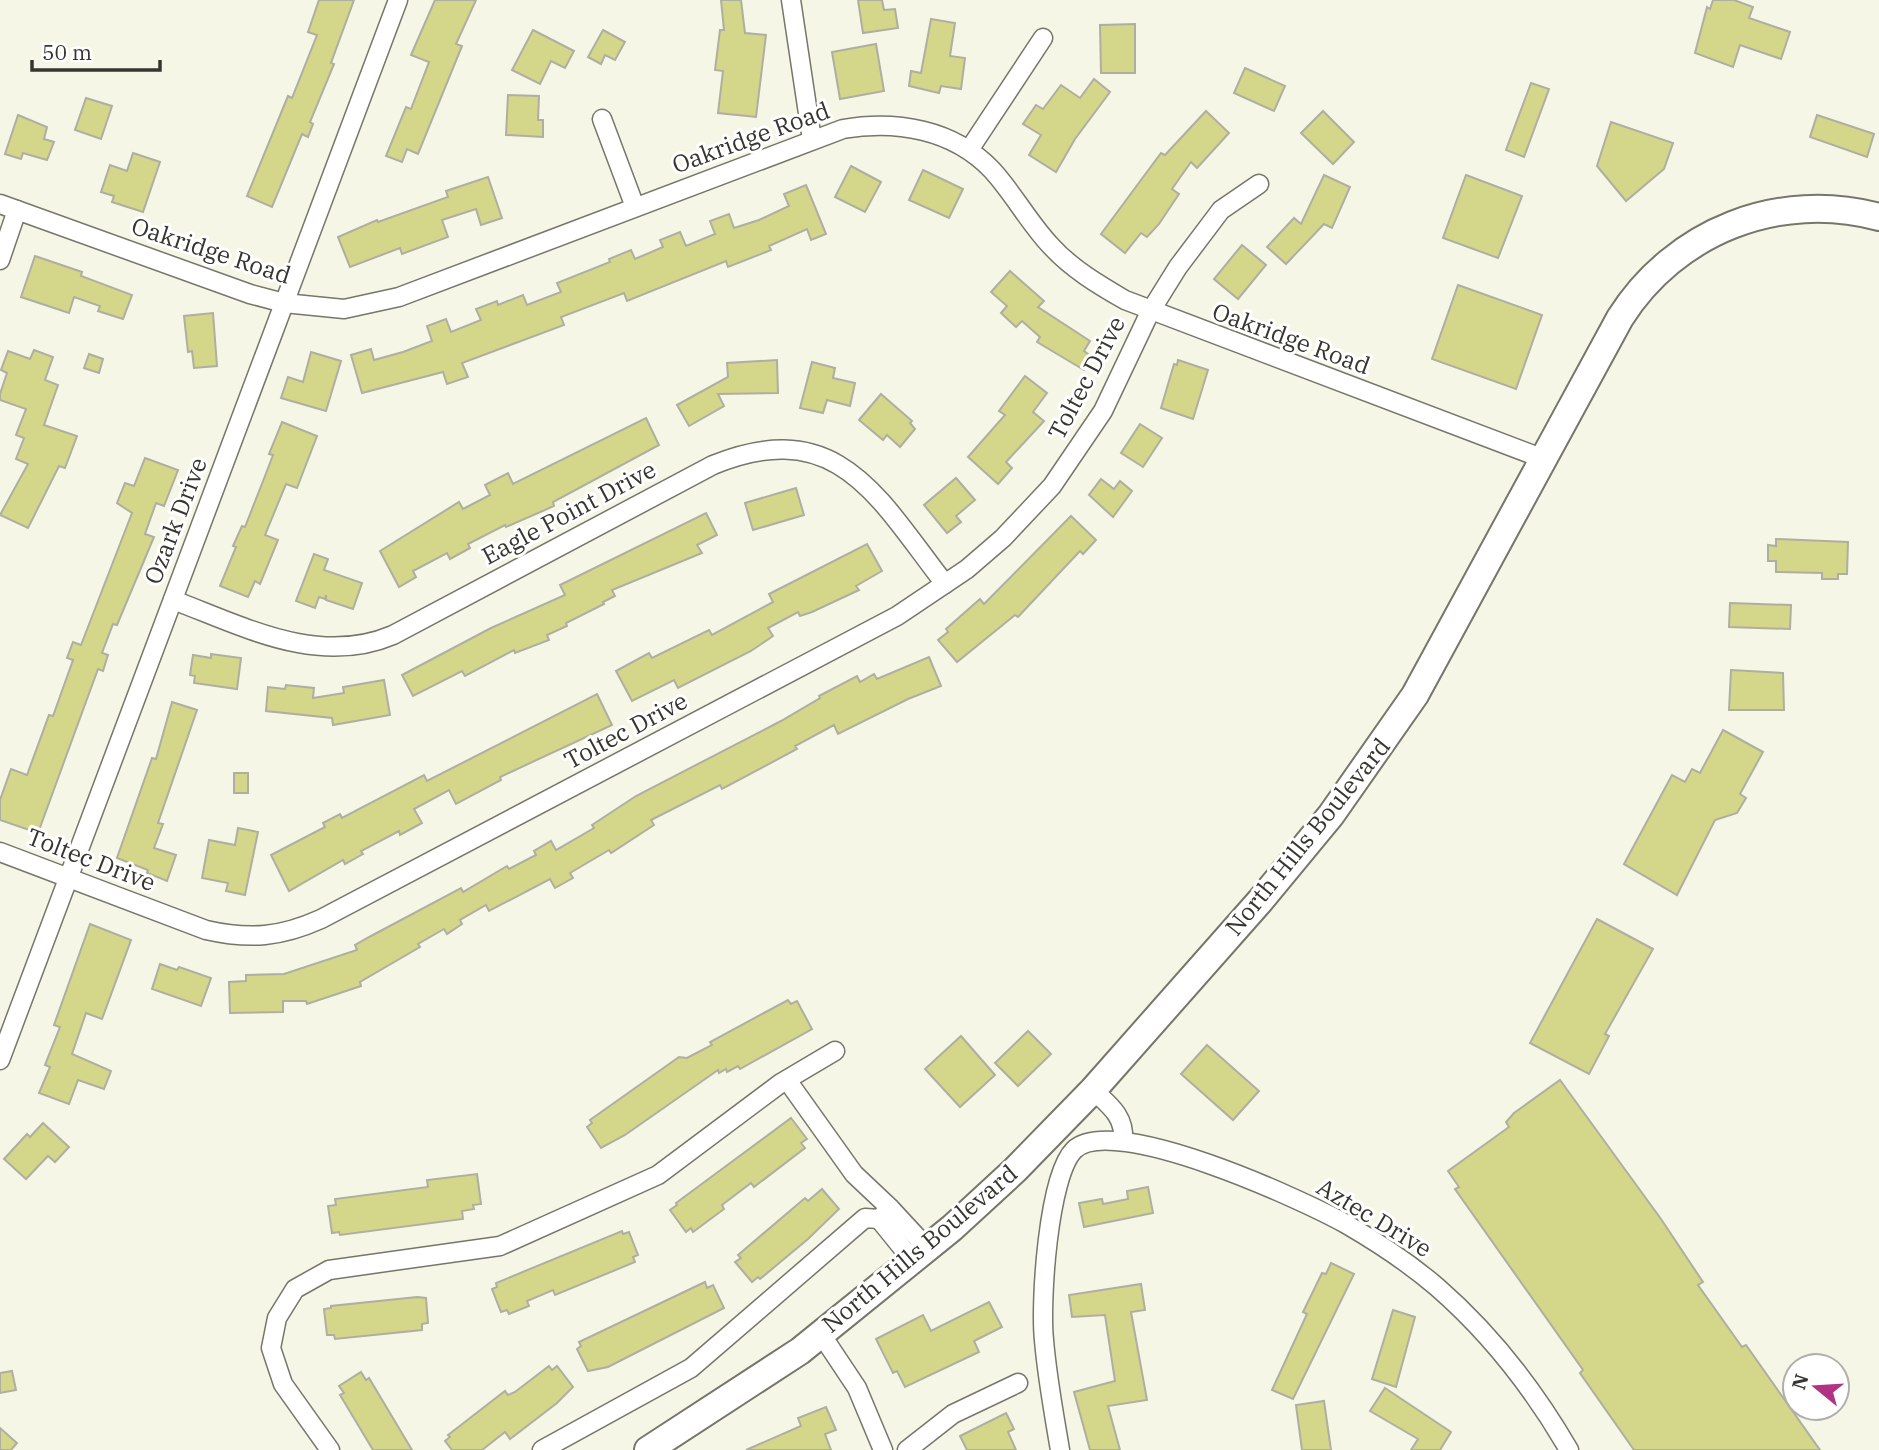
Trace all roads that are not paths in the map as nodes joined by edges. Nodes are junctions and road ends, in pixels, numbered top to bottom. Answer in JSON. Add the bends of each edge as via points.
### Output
{"nodes":[{"id":1,"x":398,"y":0,"type":"edge"},
{"id":2,"x":791,"y":0,"type":"edge"},
{"id":3,"x":1043,"y":38,"type":"dead end"},
{"id":4,"x":601,"y":118,"type":"dead end"},
{"id":5,"x":812,"y":140,"type":"junction"},
{"id":6,"x":969,"y":150,"type":"junction"},
{"id":7,"x":1259,"y":184,"type":"dead end"},
{"id":8,"x":0,"y":204,"type":"edge"},
{"id":9,"x":635,"y":207,"type":"junction"},
{"id":10,"x":17,"y":210,"type":"junction"},
{"id":11,"x":1879,"y":217,"type":"edge"},
{"id":12,"x":0,"y":260,"type":"edge"},
{"id":13,"x":284,"y":303,"type":"junction"},
{"id":14,"x":1150,"y":312,"type":"junction"},
{"id":15,"x":1544,"y":460,"type":"junction"},
{"id":16,"x":945,"y":584,"type":"junction"},
{"id":17,"x":173,"y":600,"type":"junction"},
{"id":18,"x":0,"y":852,"type":"edge"},
{"id":19,"x":68,"y":878,"type":"junction"},
{"id":20,"x":835,"y":1051,"type":"dead end"},
{"id":21,"x":0,"y":1060,"type":"edge"},
{"id":22,"x":787,"y":1080,"type":"junction"},
{"id":23,"x":1093,"y":1090,"type":"junction"},
{"id":24,"x":1123,"y":1140,"type":"junction"},
{"id":25,"x":885,"y":1213,"type":"junction"},
{"id":26,"x":921,"y":1255,"type":"junction"},
{"id":27,"x":821,"y":1334,"type":"junction"},
{"id":28,"x":1018,"y":1383,"type":"dead end"},
{"id":29,"x":330,"y":1450,"type":"edge"},
{"id":30,"x":542,"y":1450,"type":"edge"},
{"id":31,"x":648,"y":1450,"type":"edge"},
{"id":32,"x":883,"y":1450,"type":"edge"},
{"id":33,"x":907,"y":1450,"type":"edge"},
{"id":34,"x":1060,"y":1450,"type":"edge"},
{"id":35,"x":1569,"y":1450,"type":"edge"}],
"edges":[{"from":1,"to":13,"type":"street","name":"Ozark Drive"},
{"from":2,"to":5,"type":"street"},
{"from":3,"to":6,"type":"street"},
{"from":4,"to":9,"type":"street"},
{"from":5,"to":6,"type":"street","name":"Oakridge Road","via":[[843,129],[884,125],[935,134]]},
{"from":5,"to":9,"type":"street","name":"Oakridge Road"},
{"from":6,"to":14,"type":"street","name":"Oakridge Road","via":[[1000,179],[1052,247],[1087,278]]},
{"from":7,"to":14,"type":"street","name":"Toltec Drive","via":[[1211,220]]},
{"from":8,"to":10,"type":"street","name":"Oakridge Road"},
{"from":9,"to":13,"type":"street","name":"Oakridge Road","via":[[370,306],[328,310]]},
{"from":10,"to":12,"type":"street"},
{"from":10,"to":13,"type":"street","name":"Oakridge Road"},
{"from":11,"to":15,"type":"street","name":"North Hills Boulevard","via":[[1827,209],[1777,211],[1724,228],[1678,253],[1632,300]]},
{"from":13,"to":17,"type":"street","name":"Ozark Drive"},
{"from":14,"to":15,"type":"street","name":"Oakridge Road"},
{"from":14,"to":16,"type":"street","name":"Toltec Drive","via":[[1103,411],[1052,486],[1003,538]]},
{"from":15,"to":23,"type":"street","name":"North Hills Boulevard","via":[[1450,636],[1379,751],[1260,901]]},
{"from":16,"to":17,"type":"street","name":"Eagle Point Drive","via":[[852,472],[812,453],[780,448],[741,454],[713,465],[393,635],[356,647],[296,644]]},
{"from":16,"to":19,"type":"street","name":"Toltec Drive","via":[[860,635],[297,930],[237,937],[206,930]]},
{"from":17,"to":19,"type":"street","name":"Ozark Drive"},
{"from":18,"to":19,"type":"street","name":"Toltec Drive"},
{"from":19,"to":21,"type":"street","name":"Ozark Drive"},
{"from":20,"to":22,"type":"street"},
{"from":22,"to":25,"type":"street"},
{"from":22,"to":29,"type":"street","via":[[658,1175],[500,1246],[329,1270],[295,1289],[277,1318],[271,1348],[284,1384]]},
{"from":23,"to":24,"type":"street","via":[[1118,1114]]},
{"from":23,"to":26,"type":"street","name":"North Hills Boulevard","via":[[1015,1170]]},
{"from":24,"to":34,"type":"street","name":"Aztec Drive","via":[[1091,1141],[1075,1149],[1063,1166],[1054,1197],[1043,1322]]},
{"from":24,"to":35,"type":"street","name":"Aztec Drive","via":[[1179,1154],[1297,1199],[1402,1260],[1492,1341],[1520,1374]]},
{"from":25,"to":26,"type":"street"},
{"from":25,"to":30,"type":"street","via":[[865,1218],[691,1368]]},
{"from":26,"to":27,"type":"street","name":"North Hills Boulevard"},
{"from":27,"to":31,"type":"street","name":"North Hills Boulevard"},
{"from":27,"to":32,"type":"street","via":[[857,1388]]},
{"from":28,"to":33,"type":"street","via":[[953,1414]]}]}
